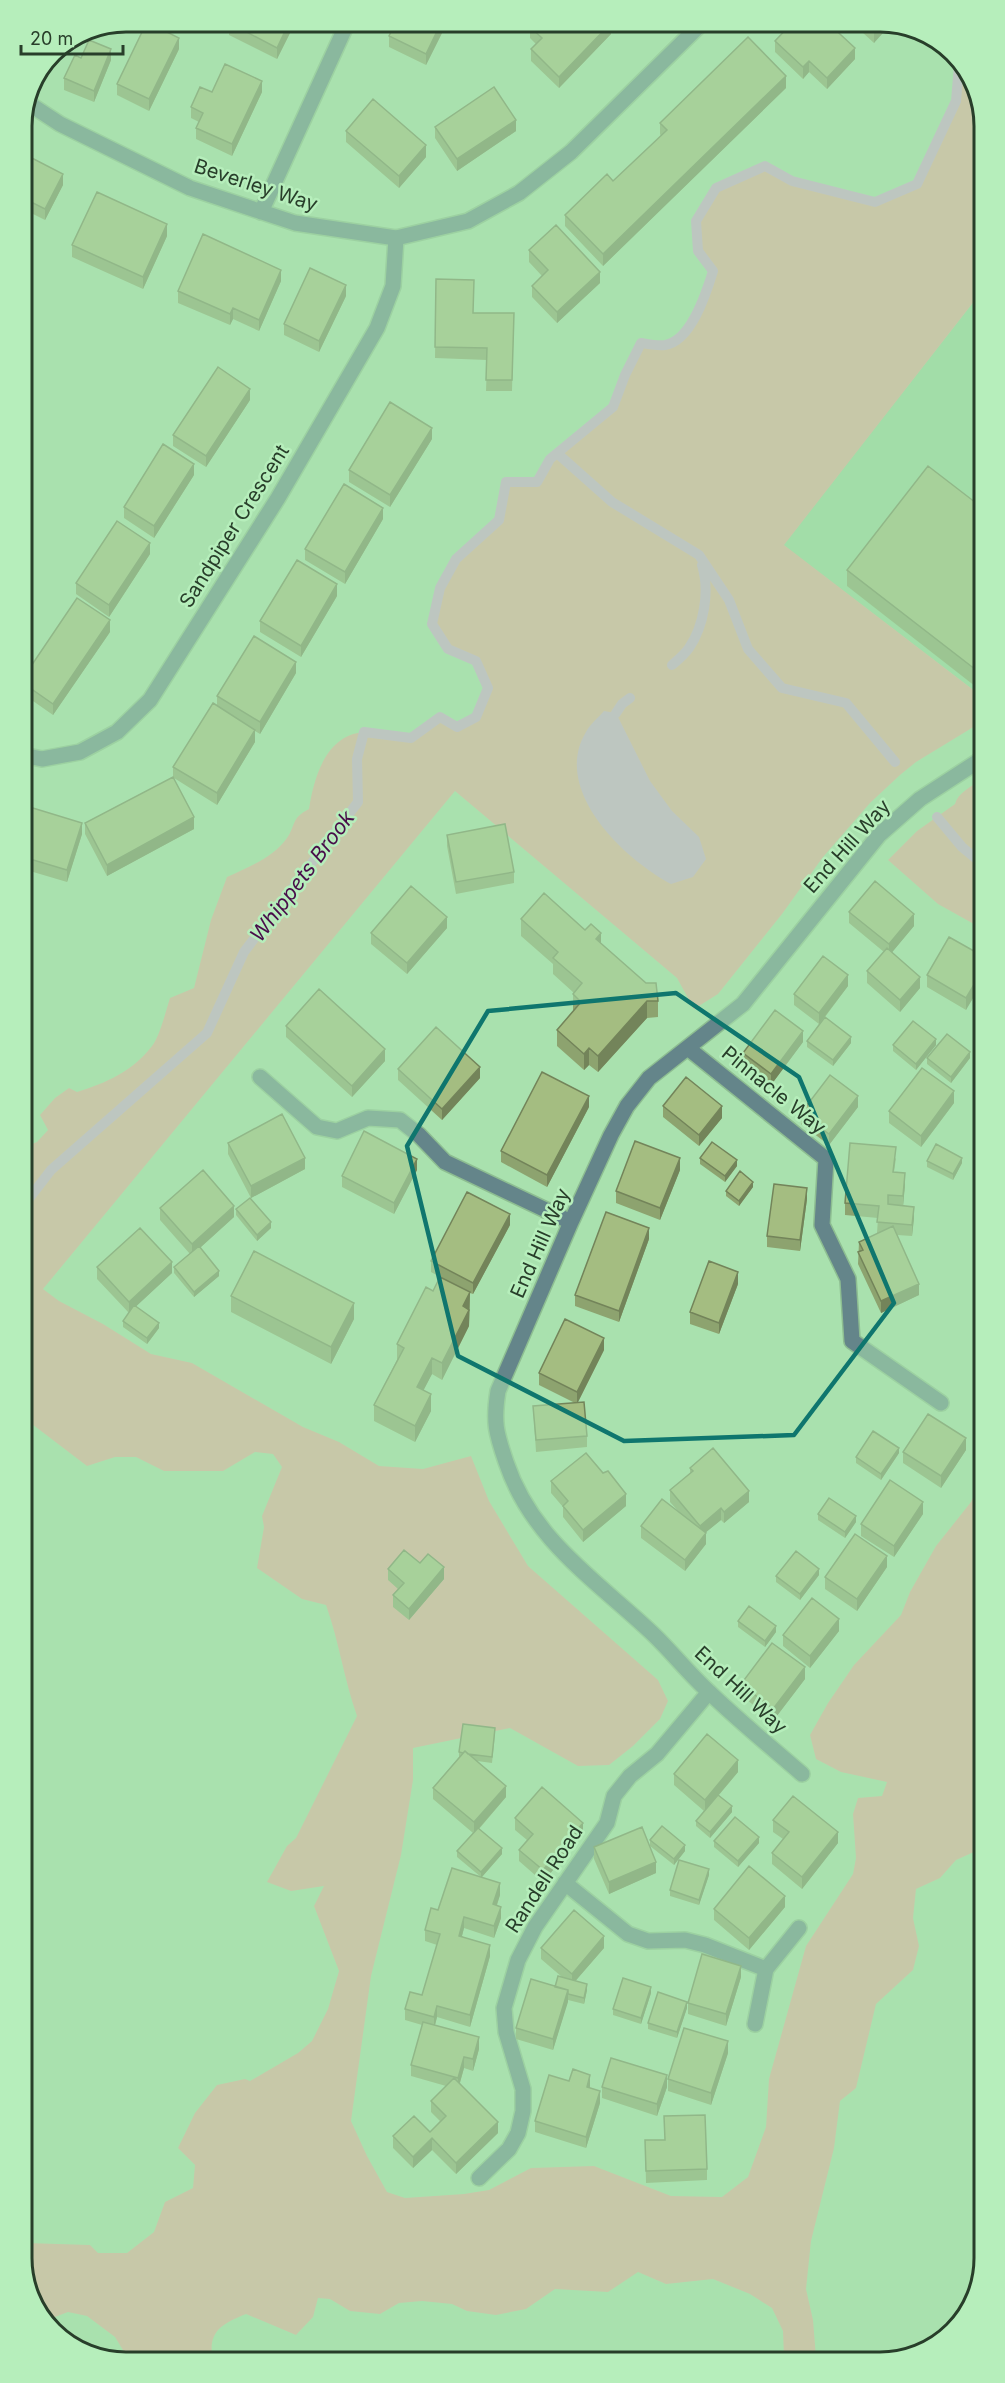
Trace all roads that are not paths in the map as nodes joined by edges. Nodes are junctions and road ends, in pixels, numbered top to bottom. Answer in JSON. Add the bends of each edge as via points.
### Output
{"nodes":[{"id":1,"x":343,"y":32,"type":"edge"},
{"id":2,"x":693,"y":32,"type":"edge"},
{"id":3,"x":34,"y":107,"type":"edge"},
{"id":4,"x":261,"y":212,"type":"junction"},
{"id":5,"x":396,"y":238,"type":"junction"},
{"id":6,"x":32,"y":757,"type":"edge"},
{"id":7,"x":974,"y":764,"type":"edge"},
{"id":8,"x":689,"y":1049,"type":"junction"},
{"id":9,"x":260,"y":1077,"type":"dead end"},
{"id":10,"x":571,"y":1222,"type":"junction"},
{"id":11,"x":941,"y":1403,"type":"dead end"},
{"id":12,"x":709,"y":1692,"type":"junction"},
{"id":13,"x":802,"y":1774,"type":"dead end"},
{"id":14,"x":565,"y":1883,"type":"junction"},
{"id":15,"x":800,"y":1928,"type":"dead end"},
{"id":16,"x":766,"y":1970,"type":"junction"},
{"id":17,"x":755,"y":2024,"type":"dead end"},
{"id":18,"x":479,"y":2178,"type":"dead end"}],
"edges":[{"from":1,"to":4,"type":"street"},
{"from":2,"to":5,"type":"street","name":"Beverley Way","via":[[571,152],[519,193],[468,221]]},
{"from":3,"to":4,"type":"street","name":"Beverley Way","via":[[60,124],[180,183]]},
{"from":4,"to":5,"type":"street","name":"Beverley Way","via":[[295,224]]},
{"from":5,"to":6,"type":"street","name":"Sandpiper Crescent","via":[[393,286],[377,328],[278,498],[150,700],[117,732],[80,752],[42,759]]},
{"from":7,"to":8,"type":"street","name":"End Hill Way","via":[[920,799],[879,835],[743,1004]]},
{"from":8,"to":10,"type":"street","name":"End Hill Way","via":[[649,1078],[627,1106]]},
{"from":8,"to":11,"type":"street","name":"Pinnacle Way","via":[[826,1159],[822,1225],[848,1279],[852,1341]]},
{"from":9,"to":10,"type":"street","via":[[317,1127],[337,1131],[368,1118],[400,1120],[445,1162]]},
{"from":10,"to":12,"type":"street","name":"End Hill Way","via":[[498,1391],[496,1432],[519,1497],[549,1539],[653,1633]]},
{"from":12,"to":13,"type":"street","name":"End Hill Way"},
{"from":12,"to":14,"type":"street","name":"Randell Road","via":[[657,1754],[630,1776],[614,1796],[607,1823]]},
{"from":14,"to":16,"type":"street","via":[[628,1934],[648,1941],[685,1940],[705,1945]]},
{"from":14,"to":18,"type":"street","name":"Randell Road","via":[[518,1960],[504,2008],[506,2032],[524,2089],[518,2133],[509,2149]]},
{"from":15,"to":16,"type":"street"},
{"from":16,"to":17,"type":"street"}]}
